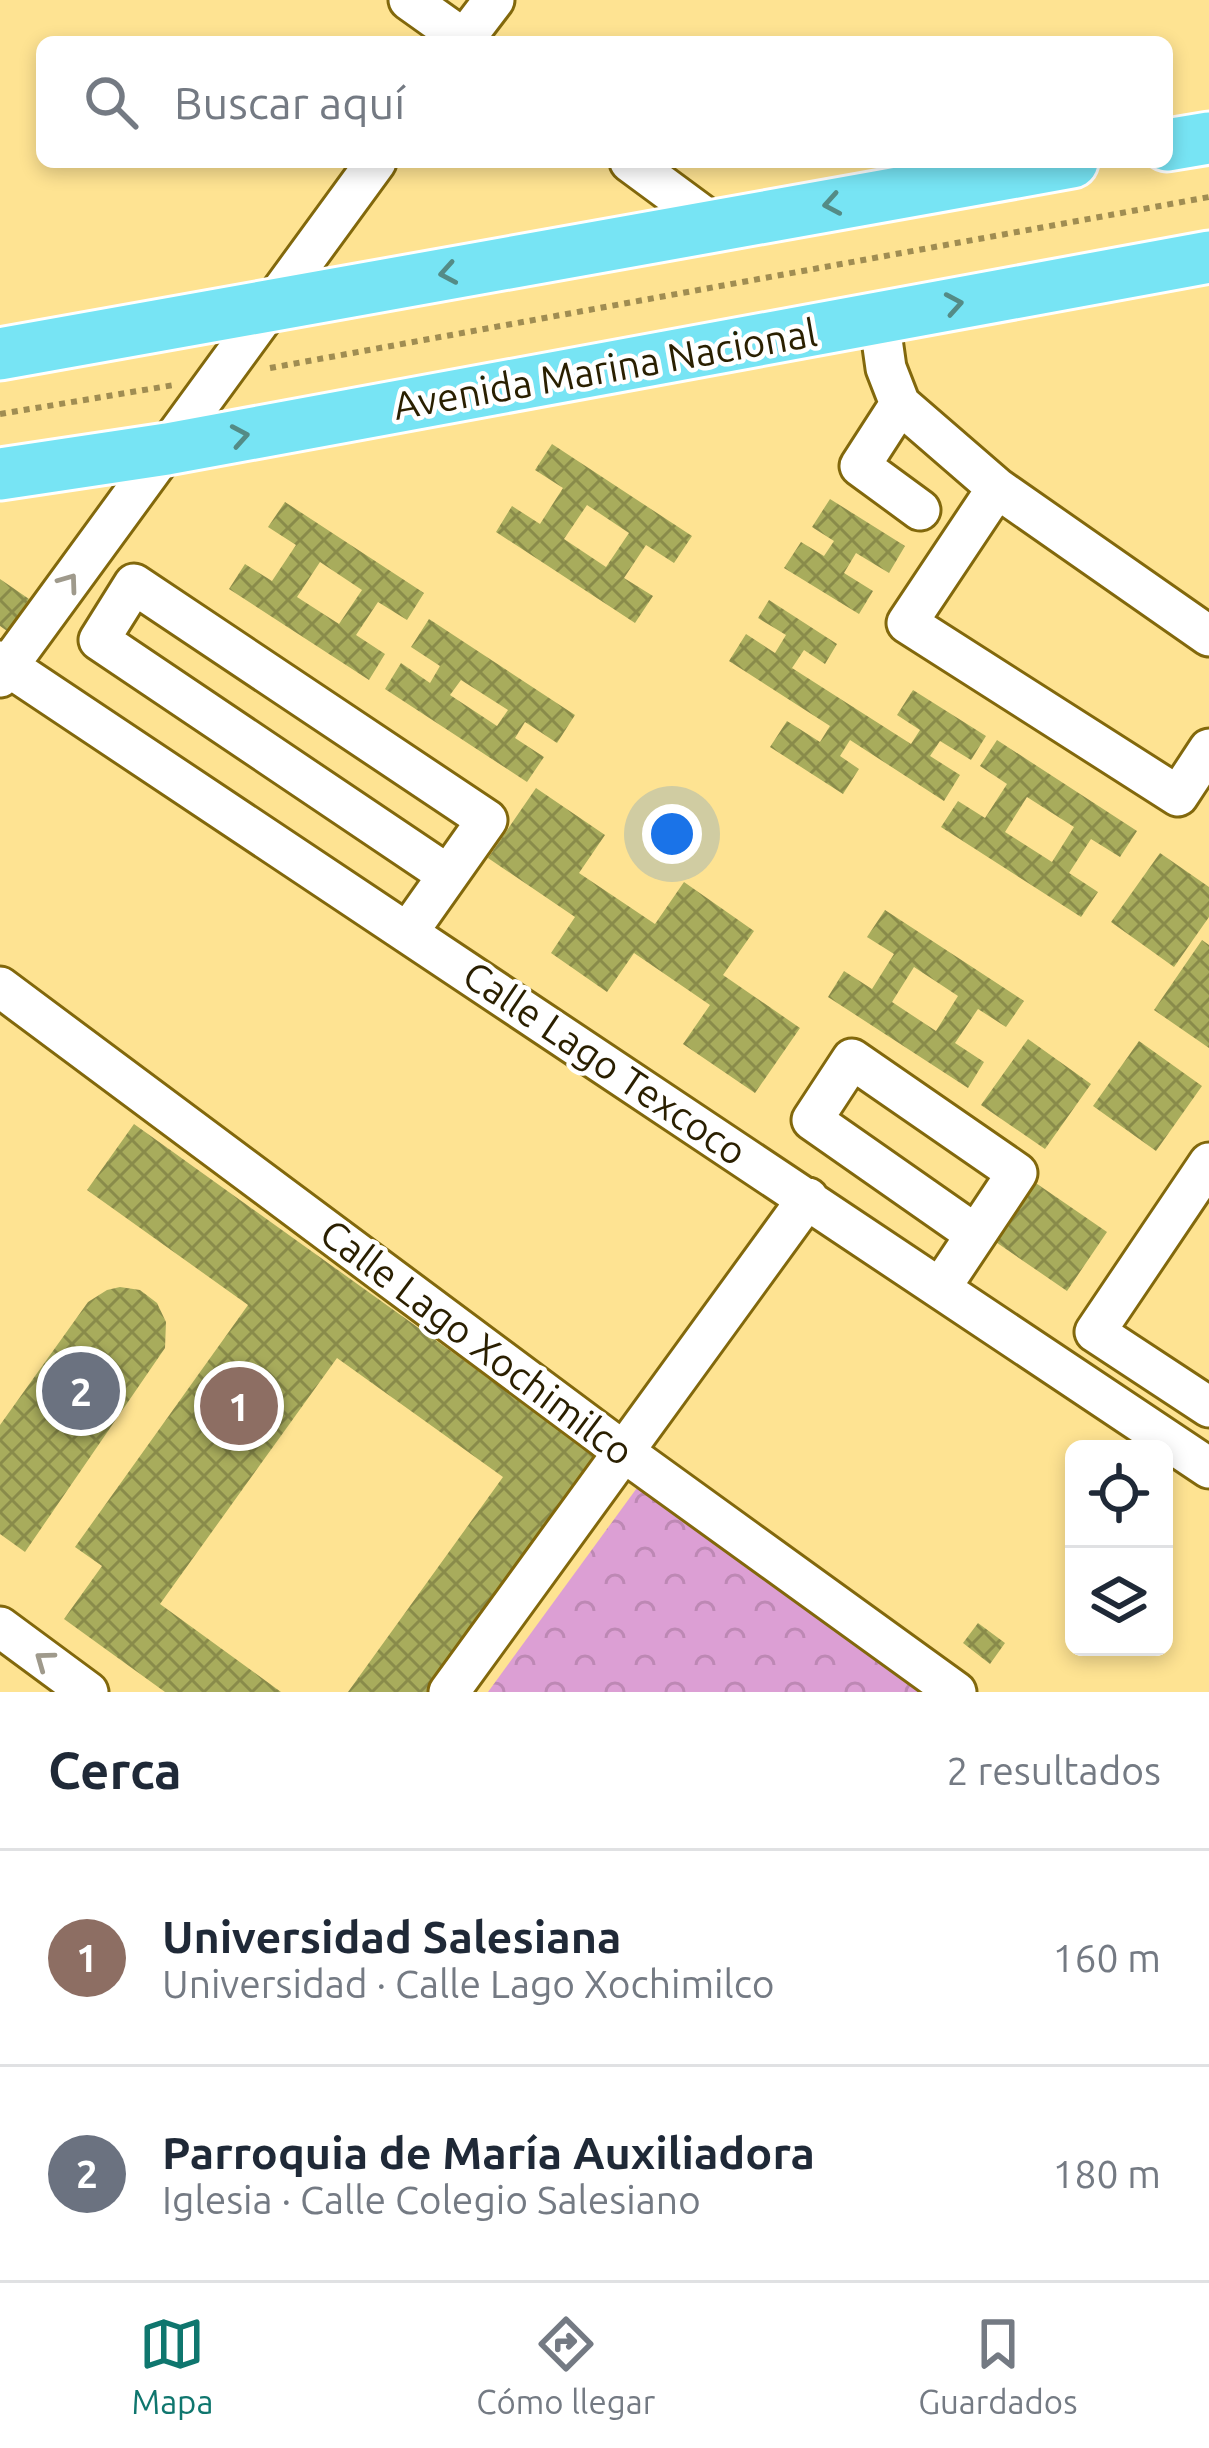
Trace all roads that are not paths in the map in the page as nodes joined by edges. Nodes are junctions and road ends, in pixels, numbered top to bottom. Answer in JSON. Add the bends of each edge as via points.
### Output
{"nodes":[{"id":1,"x":409,"y":0,"type":"edge"},
{"id":2,"x":494,"y":0,"type":"edge"},
{"id":3,"x":458,"y":36,"type":"edge"},
{"id":4,"x":469,"y":36,"type":"edge"},
{"id":5,"x":1209,"y":138,"type":"edge"},
{"id":6,"x":1173,"y":145,"type":"edge"},
{"id":7,"x":372,"y":168,"type":"edge"},
{"id":8,"x":638,"y":168,"type":"edge"},
{"id":9,"x":1037,"y":168,"type":"edge"},
{"id":10,"x":714,"y":224,"type":"junction"},
{"id":11,"x":1209,"y":257,"type":"edge"},
{"id":12,"x":272,"y":305,"type":"junction"},
{"id":13,"x":879,"y":318,"type":"junction"},
{"id":14,"x":7,"y":346,"type":"edge"},
{"id":15,"x":900,"y":404,"type":"junction"},
{"id":16,"x":166,"y":449,"type":"junction"},
{"id":17,"x":0,"y":474,"type":"edge"},
{"id":18,"x":997,"y":488,"type":"junction"},
{"id":19,"x":920,"y":510,"type":"dead end"},
{"id":20,"x":1209,"y":636,"type":"edge"},
{"id":21,"x":3,"y":668,"type":"edge"},
{"id":22,"x":1209,"y":749,"type":"edge"},
{"id":23,"x":448,"y":875,"type":"junction"},
{"id":24,"x":408,"y":932,"type":"junction"},
{"id":25,"x":0,"y":987,"type":"edge"},
{"id":26,"x":1209,"y":1163,"type":"edge"},
{"id":27,"x":808,"y":1198,"type":"junction"},
{"id":28,"x":975,"y":1234,"type":"junction"},
{"id":29,"x":940,"y":1287,"type":"junction"},
{"id":30,"x":1209,"y":1409,"type":"edge"},
{"id":31,"x":624,"y":1452,"type":"junction"},
{"id":32,"x":1196,"y":1459,"type":"edge"},
{"id":33,"x":0,"y":1627,"type":"edge"},
{"id":34,"x":88,"y":1692,"type":"edge"},
{"id":35,"x":449,"y":1692,"type":"edge"},
{"id":36,"x":956,"y":1692,"type":"edge"}],
"edges":[{"from":1,"to":3,"type":"street"},
{"from":2,"to":4,"type":"street"},
{"from":5,"to":6,"type":"main road"},
{"from":7,"to":12,"type":"street"},
{"from":8,"to":10,"type":"street"},
{"from":9,"to":10,"type":"main road","one_way":true},
{"from":10,"to":12,"type":"main road","one_way":true},
{"from":13,"to":11,"type":"main road","name":"Avenida Marina Nacional","one_way":true},
{"from":12,"to":14,"type":"main road"},
{"from":12,"to":16,"type":"street"},
{"from":13,"to":15,"type":"street"},
{"from":16,"to":13,"type":"main road","name":"Avenida Marina Nacional","one_way":true},
{"from":15,"to":18,"type":"street"},
{"from":15,"to":19,"type":"street","via":[[860,466]]},
{"from":16,"to":17,"type":"main road","name":"Avenida Marina Nacional"},
{"from":21,"to":16,"type":"street","one_way":true},
{"from":18,"to":20,"type":"street"},
{"from":18,"to":22,"type":"street","via":[[907,623],[1178,796]]},
{"from":21,"to":24,"type":"street","name":"Calle Lago Texcoco"},
{"from":23,"to":23,"type":"street","via":[[487,820],[134,584],[99,640]]},
{"from":23,"to":24,"type":"street"},
{"from":24,"to":27,"type":"street","name":"Calle Lago Texcoco"},
{"from":25,"to":31,"type":"street","name":"Calle Lago Xochimilco"},
{"from":26,"to":30,"type":"street","via":[[1095,1332]]},
{"from":27,"to":29,"type":"street","name":"Calle Lago Texcoco"},
{"from":27,"to":31,"type":"street"},
{"from":28,"to":28,"type":"street","via":[[1017,1173],[852,1059],[812,1120]]},
{"from":28,"to":29,"type":"street"},
{"from":29,"to":32,"type":"street","name":"Calle Lago Texcoco"},
{"from":30,"to":32,"type":"street"},
{"from":31,"to":35,"type":"street"},
{"from":31,"to":36,"type":"street","name":"Calle Lago Xochimilco"},
{"from":34,"to":33,"type":"street","one_way":true}]}
